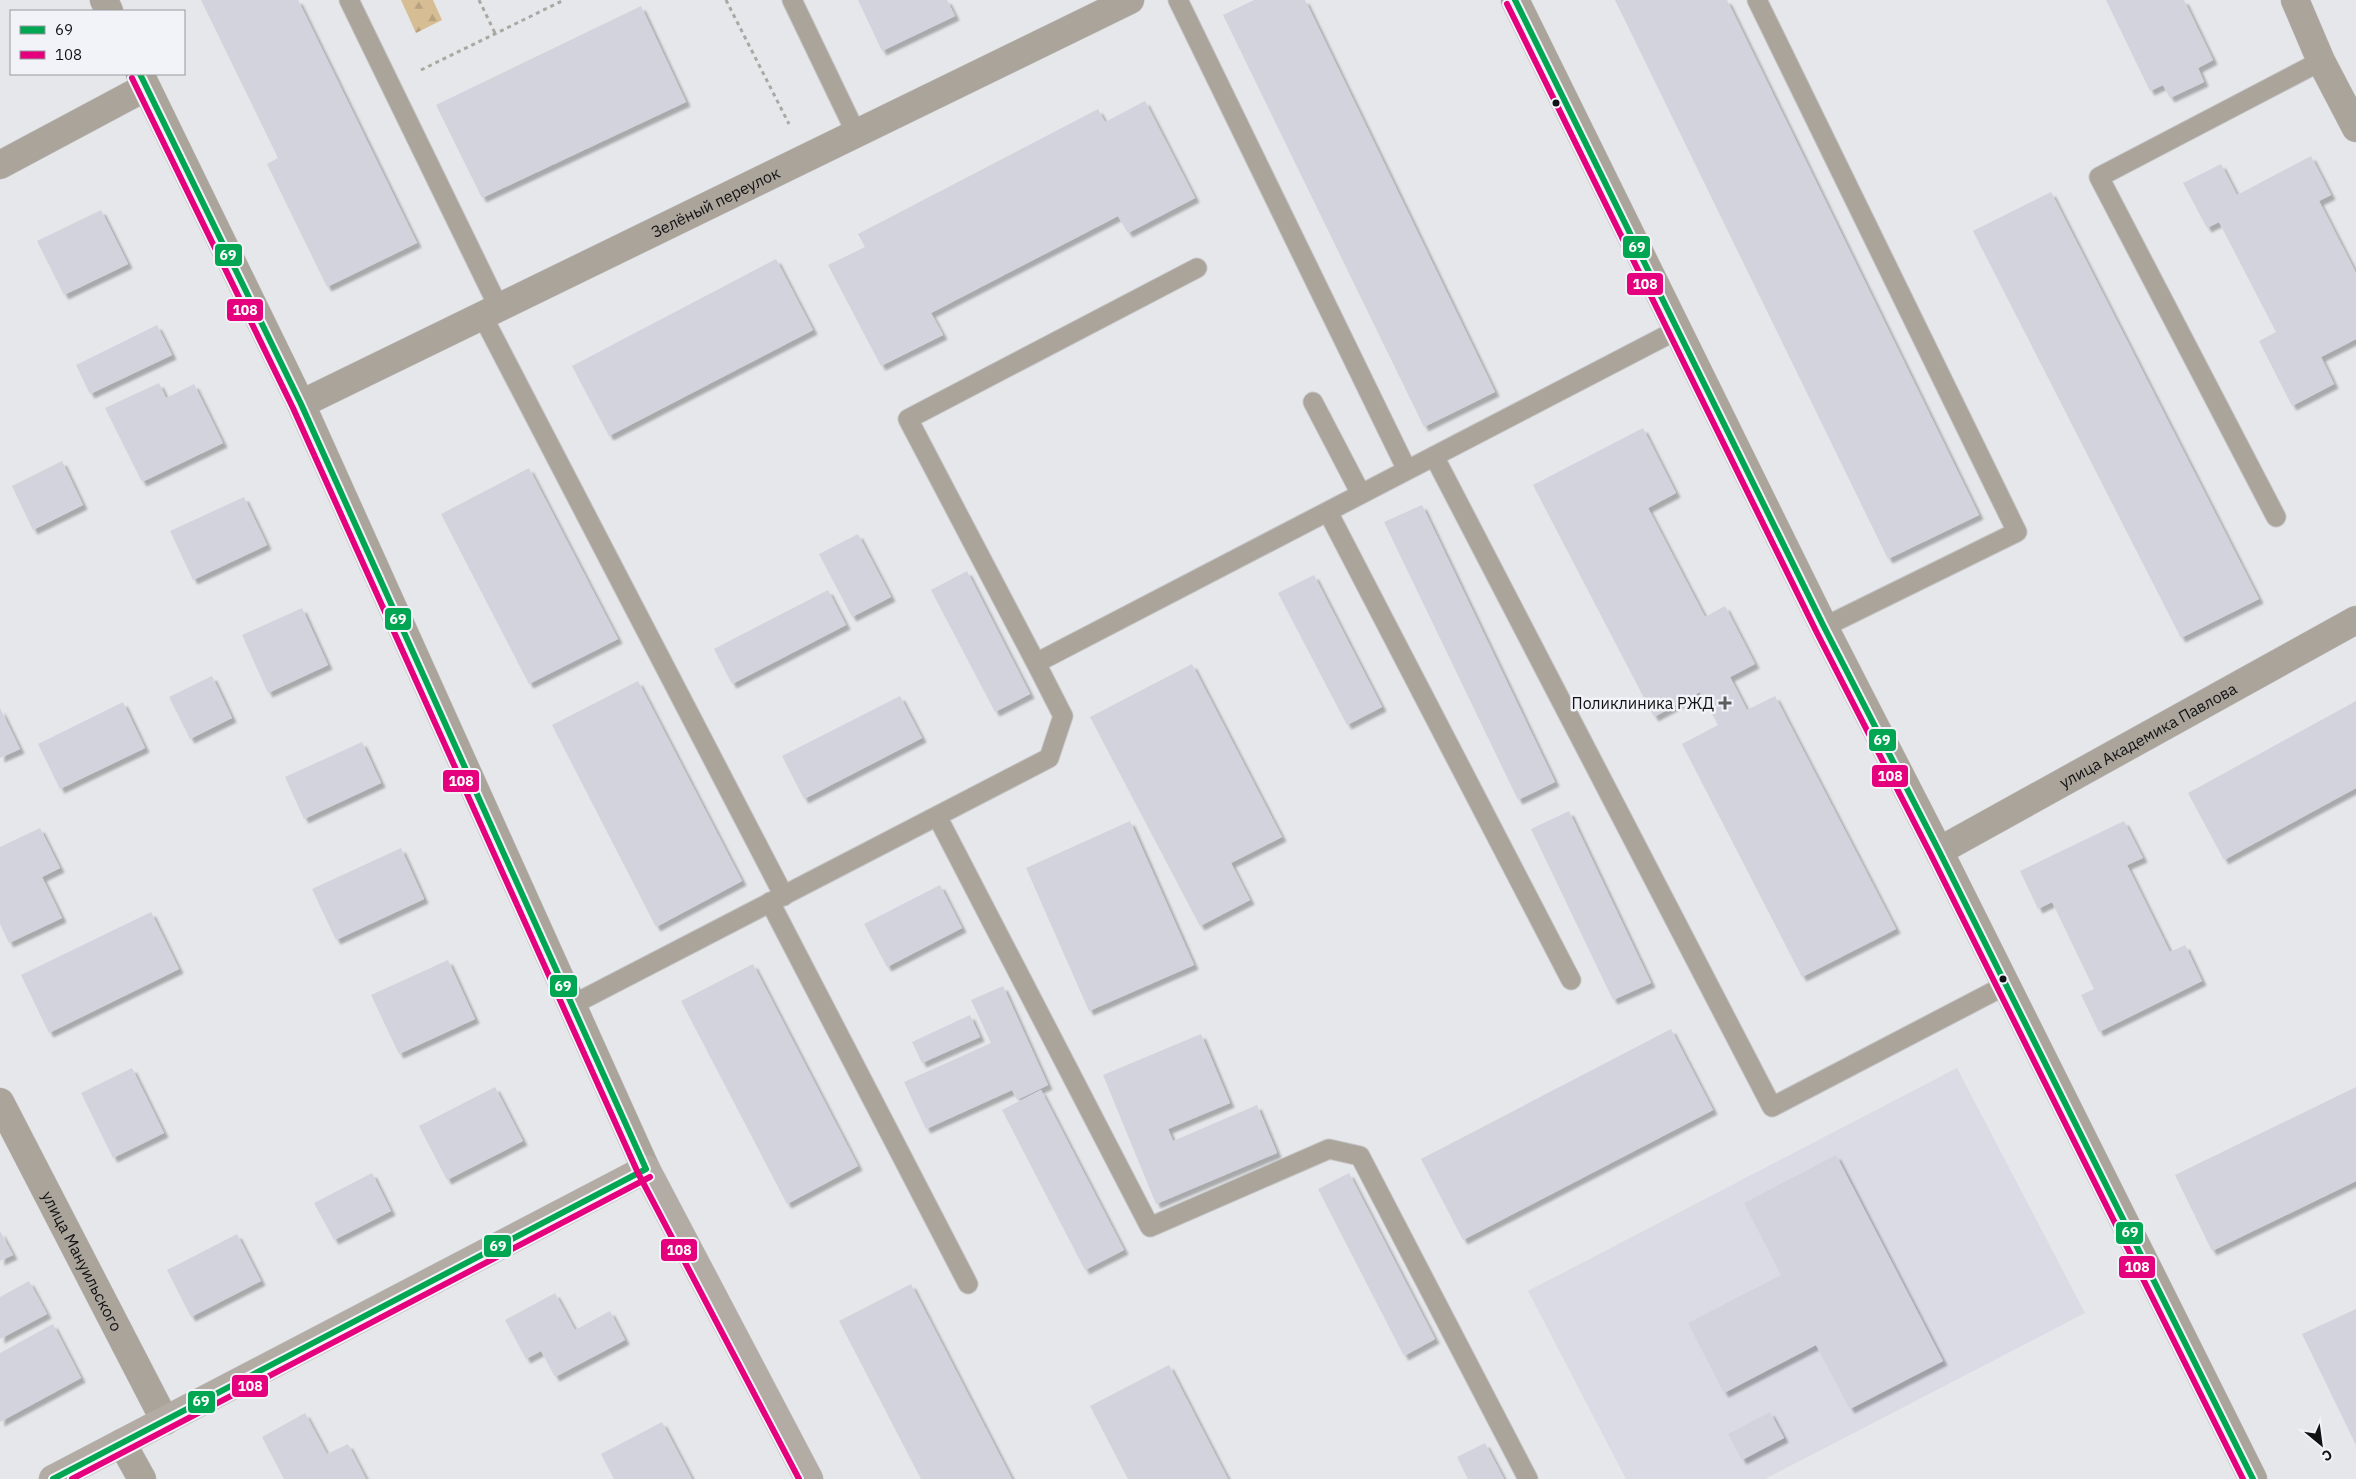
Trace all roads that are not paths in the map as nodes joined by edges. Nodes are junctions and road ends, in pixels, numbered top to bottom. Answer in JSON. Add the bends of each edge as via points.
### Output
{"nodes":[{"id":1,"x":349,"y":0,"type":"edge"},
{"id":2,"x":792,"y":0,"type":"edge"},
{"id":3,"x":1130,"y":0,"type":"edge"},
{"id":4,"x":1178,"y":0,"type":"edge"},
{"id":5,"x":1514,"y":0,"type":"edge"},
{"id":6,"x":1757,"y":0,"type":"edge"},
{"id":7,"x":2295,"y":0,"type":"edge"},
{"id":8,"x":2321,"y":61,"type":"junction"},
{"id":9,"x":143,"y":80,"type":"edge"},
{"id":10,"x":2356,"y":128,"type":"edge"},
{"id":11,"x":856,"y":133,"type":"junction"},
{"id":12,"x":0,"y":165,"type":"edge"},
{"id":13,"x":1196,"y":268,"type":"dead end"},
{"id":14,"x":491,"y":311,"type":"junction"},
{"id":15,"x":1677,"y":330,"type":"junction"},
{"id":16,"x":1313,"y":402,"type":"dead end"},
{"id":17,"x":301,"y":404,"type":"junction"},
{"id":18,"x":1434,"y":456,"type":"junction"},
{"id":19,"x":1406,"y":470,"type":"junction"},
{"id":20,"x":1361,"y":494,"type":"junction"},
{"id":21,"x":1328,"y":512,"type":"junction"},
{"id":22,"x":2276,"y":517,"type":"dead end"},
{"id":23,"x":2356,"y":620,"type":"edge"},
{"id":24,"x":1824,"y":627,"type":"junction"},
{"id":25,"x":1036,"y":663,"type":"junction"},
{"id":26,"x":936,"y":816,"type":"junction"},
{"id":27,"x":1939,"y":851,"type":"junction"},
{"id":28,"x":777,"y":899,"type":"junction"},
{"id":29,"x":1571,"y":980,"type":"dead end"},
{"id":30,"x":2006,"y":985,"type":"junction"},
{"id":31,"x":572,"y":1005,"type":"junction"},
{"id":32,"x":0,"y":1102,"type":"edge"},
{"id":33,"x":646,"y":1169,"type":"junction"},
{"id":34,"x":968,"y":1284,"type":"dead end"},
{"id":35,"x":164,"y":1421,"type":"junction"},
{"id":36,"x":122,"y":1443,"type":"junction"},
{"id":37,"x":53,"y":1479,"type":"edge"},
{"id":38,"x":142,"y":1479,"type":"edge"},
{"id":39,"x":809,"y":1479,"type":"edge"},
{"id":40,"x":1528,"y":1479,"type":"edge"},
{"id":41,"x":2253,"y":1479,"type":"edge"}],
"edges":[{"from":1,"to":14,"type":"lane","via":[[391,85]]},
{"from":2,"to":11,"type":"lane"},
{"from":3,"to":11,"type":"street","name":"Зелёный переулок"},
{"from":4,"to":19,"type":"lane"},
{"from":5,"to":15,"type":"street"},
{"from":6,"to":24,"type":"lane","via":[[2017,532]]},
{"from":7,"to":8,"type":"street"},
{"from":8,"to":10,"type":"street"},
{"from":8,"to":22,"type":"lane","via":[[2099,177]]},
{"from":9,"to":12,"type":"street"},
{"from":9,"to":17,"type":"street"},
{"from":11,"to":14,"type":"street","name":"Зелёный переулок"},
{"from":13,"to":25,"type":"lane","via":[[908,419]]},
{"from":14,"to":17,"type":"street","name":"Зелёный переулок"},
{"from":14,"to":28,"type":"lane"},
{"from":15,"to":18,"type":"lane"},
{"from":15,"to":24,"type":"street"},
{"from":16,"to":20,"type":"lane"},
{"from":17,"to":31,"type":"street"},
{"from":18,"to":19,"type":"lane"},
{"from":18,"to":30,"type":"lane","via":[[1772,1107]]},
{"from":19,"to":20,"type":"lane"},
{"from":20,"to":21,"type":"lane"},
{"from":21,"to":25,"type":"lane"},
{"from":21,"to":29,"type":"lane"},
{"from":23,"to":27,"type":"street","name":"улица Академика Павлова"},
{"from":24,"to":27,"type":"street"},
{"from":25,"to":26,"type":"lane","via":[[1063,716],[1049,758]]},
{"from":26,"to":28,"type":"lane"},
{"from":26,"to":40,"type":"lane","via":[[1150,1228],[1329,1148],[1360,1156]]},
{"from":27,"to":30,"type":"street"},
{"from":28,"to":31,"type":"lane"},
{"from":28,"to":34,"type":"lane"},
{"from":30,"to":41,"type":"street"},
{"from":31,"to":33,"type":"street"},
{"from":32,"to":35,"type":"street","name":"улица Мануильского"},
{"from":33,"to":35,"type":"main road"},
{"from":33,"to":39,"type":"main road"},
{"from":35,"to":36,"type":"main road"},
{"from":36,"to":37,"type":"main road"},
{"from":36,"to":38,"type":"street"}]}
